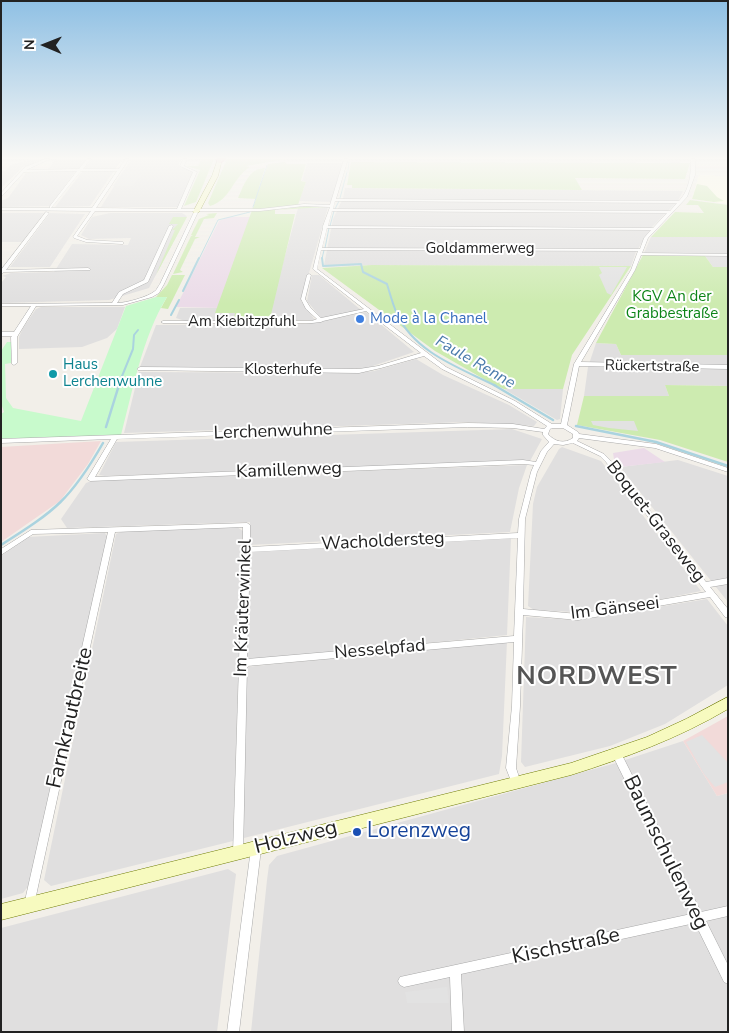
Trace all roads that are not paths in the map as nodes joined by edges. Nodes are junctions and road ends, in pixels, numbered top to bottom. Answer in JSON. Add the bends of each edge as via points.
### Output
{"nodes":[{"id":1,"x":95,"y":207,"type":"edge"},
{"id":2,"x":199,"y":207,"type":"edge"},
{"id":3,"x":675,"y":207,"type":"edge"},
{"id":4,"x":179,"y":208,"type":"joint"},
{"id":5,"x":331,"y":208,"type":"junction"},
{"id":6,"x":1,"y":210,"type":"edge"},
{"id":7,"x":93,"y":210,"type":"junction"},
{"id":8,"x":198,"y":210,"type":"junction"},
{"id":9,"x":671,"y":212,"type":"junction"},
{"id":10,"x":47,"y":213,"type":"dead end"},
{"id":11,"x":171,"y":226,"type":"dead end"},
{"id":12,"x":324,"y":227,"type":"junction"},
{"id":13,"x":654,"y":229,"type":"junction"},
{"id":14,"x":122,"y":243,"type":"dead end"},
{"id":15,"x":319,"y":249,"type":"junction"},
{"id":16,"x":640,"y":252,"type":"junction"},
{"id":17,"x":728,"y":255,"type":"edge"},
{"id":18,"x":88,"y":269,"type":"dead end"},
{"id":19,"x":2,"y":271,"type":"edge"},
{"id":20,"x":309,"y":275,"type":"dead end"},
{"id":21,"x":114,"y":304,"type":"junction"},
{"id":22,"x":1,"y":305,"type":"edge"},
{"id":23,"x":34,"y":305,"type":"junction"},
{"id":24,"x":368,"y":310,"type":"junction"},
{"id":25,"x":321,"y":321,"type":"junction"},
{"id":26,"x":163,"y":322,"type":"dead end"},
{"id":27,"x":1,"y":334,"type":"edge"},
{"id":28,"x":15,"y":334,"type":"junction"},
{"id":29,"x":424,"y":354,"type":"junction"},
{"id":30,"x":14,"y":363,"type":"dead end"},
{"id":31,"x":577,"y":364,"type":"junction"},
{"id":32,"x":728,"y":367,"type":"edge"},
{"id":33,"x":140,"y":369,"type":"dead end"},
{"id":34,"x":552,"y":426,"type":"junction"},
{"id":35,"x":564,"y":426,"type":"junction"},
{"id":36,"x":545,"y":431,"type":"junction"},
{"id":37,"x":115,"y":437,"type":"junction"},
{"id":38,"x":575,"y":438,"type":"junction"},
{"id":39,"x":1,"y":441,"type":"edge"},
{"id":40,"x":553,"y":441,"type":"junction"},
{"id":41,"x":537,"y":464,"type":"junction"},
{"id":42,"x":728,"y":470,"type":"edge"},
{"id":43,"x":112,"y":530,"type":"junction"},
{"id":44,"x":521,"y":535,"type":"junction"},
{"id":45,"x":244,"y":550,"type":"junction"},
{"id":46,"x":1,"y":553,"type":"edge"},
{"id":47,"x":728,"y":581,"type":"edge"},
{"id":48,"x":704,"y":585,"type":"junction"},
{"id":49,"x":711,"y":594,"type":"junction"},
{"id":50,"x":518,"y":612,"type":"junction"},
{"id":51,"x":728,"y":615,"type":"edge"},
{"id":52,"x":518,"y":639,"type":"junction"},
{"id":53,"x":242,"y":663,"type":"junction"},
{"id":54,"x":728,"y":702,"type":"edge"},
{"id":55,"x":617,"y":754,"type":"junction"},
{"id":56,"x":516,"y":783,"type":"junction"},
{"id":57,"x":256,"y":849,"type":"junction"},
{"id":58,"x":238,"y":853,"type":"junction"},
{"id":59,"x":29,"y":905,"type":"junction"},
{"id":60,"x":728,"y":911,"type":"edge"},
{"id":61,"x":1,"y":912,"type":"edge"},
{"id":62,"x":698,"y":919,"type":"junction"},
{"id":63,"x":455,"y":970,"type":"junction"},
{"id":64,"x":728,"y":978,"type":"edge"},
{"id":65,"x":404,"y":981,"type":"dead end"},
{"id":66,"x":233,"y":1032,"type":"edge"},
{"id":67,"x":458,"y":1032,"type":"edge"}],
"edges":[{"from":1,"to":7,"type":"street"},
{"from":2,"to":8,"type":"street"},
{"from":3,"to":9,"type":"street"},
{"from":4,"to":7,"type":"street"},
{"from":4,"to":8,"type":"street"},
{"from":5,"to":8,"type":"street"},
{"from":5,"to":9,"type":"street"},
{"from":5,"to":12,"type":"street"},
{"from":6,"to":7,"type":"street"},
{"from":7,"to":8,"type":"street"},
{"from":7,"to":14,"type":"street","via":[[75,237],[86,241]]},
{"from":8,"to":21,"type":"street","via":[[159,288],[142,299]]},
{"from":9,"to":13,"type":"street"},
{"from":10,"to":19,"type":"street"},
{"from":11,"to":21,"type":"street","via":[[146,281],[121,293]]},
{"from":12,"to":13,"type":"street"},
{"from":12,"to":15,"type":"street"},
{"from":13,"to":16,"type":"street"},
{"from":15,"to":16,"type":"street","name":"Goldammerweg"},
{"from":15,"to":24,"type":"street","via":[[315,269]]},
{"from":16,"to":17,"type":"street","name":"Goldammerweg"},
{"from":16,"to":31,"type":"street","via":[[633,270]]},
{"from":18,"to":19,"type":"street"},
{"from":20,"to":25,"type":"street","name":"Am Kiebitzpfuhl","via":[[303,298]]},
{"from":21,"to":23,"type":"street"},
{"from":22,"to":23,"type":"street"},
{"from":23,"to":28,"type":"street"},
{"from":24,"to":25,"type":"street","name":"Am Kiebitzpfuhl"},
{"from":24,"to":29,"type":"street"},
{"from":25,"to":26,"type":"street","name":"Am Kiebitzpfuhl"},
{"from":27,"to":28,"type":"street"},
{"from":28,"to":30,"type":"street"},
{"from":29,"to":33,"type":"street","name":"Klosterhufe","via":[[359,371]]},
{"from":29,"to":34,"type":"street"},
{"from":31,"to":32,"type":"street","name":"Rückertstraße"},
{"from":31,"to":35,"type":"street"},
{"from":34,"to":35,"type":"street"},
{"from":34,"to":36,"type":"street"},
{"from":35,"to":38,"type":"street","via":[[573,430]]},
{"from":36,"to":37,"type":"street","name":"Lerchenwuhne","via":[[468,425]]},
{"from":36,"to":40,"type":"street"},
{"from":37,"to":39,"type":"street","name":"Lerchenwuhne"},
{"from":37,"to":41,"type":"street","name":"Kamillenweg","via":[[90,479]]},
{"from":38,"to":40,"type":"street","via":[[563,444]]},
{"from":38,"to":42,"type":"street","via":[[656,446]]},
{"from":38,"to":48,"type":"street","name":"Boquet-Graseweg","via":[[608,462]]},
{"from":40,"to":41,"type":"street"},
{"from":41,"to":44,"type":"street","via":[[526,497]]},
{"from":43,"to":45,"type":"street","name":"Im Kräuterwinkel","via":[[247,526]]},
{"from":43,"to":46,"type":"street","name":"Im Kräuterwinkel","via":[[31,532]]},
{"from":43,"to":59,"type":"street","name":"Farnkrautbreite"},
{"from":44,"to":45,"type":"street","name":"Wacholdersteg"},
{"from":44,"to":50,"type":"street"},
{"from":45,"to":53,"type":"street","name":"Im Kräuterwinkel"},
{"from":47,"to":48,"type":"street"},
{"from":48,"to":49,"type":"street","name":"Boquet-Graseweg"},
{"from":49,"to":50,"type":"street","name":"Im Gänseei","via":[[578,616]]},
{"from":49,"to":51,"type":"street","name":"Boquet-Graseweg"},
{"from":50,"to":52,"type":"street"},
{"from":52,"to":53,"type":"street","name":"Nesselpfad"},
{"from":52,"to":56,"type":"street","via":[[511,768]]},
{"from":53,"to":58,"type":"street","name":"Im Kräuterwinkel"},
{"from":54,"to":55,"type":"street","name":"Holzweg","via":[[683,727]]},
{"from":55,"to":56,"type":"street","name":"Holzweg"},
{"from":55,"to":62,"type":"street","name":"Baumschulenweg"},
{"from":56,"to":57,"type":"street","name":"Holzweg"},
{"from":57,"to":58,"type":"street","name":"Holzweg"},
{"from":57,"to":66,"type":"street"},
{"from":58,"to":59,"type":"street","name":"Holzweg"},
{"from":59,"to":61,"type":"street","name":"Holzweg"},
{"from":60,"to":62,"type":"street","name":"Kischstraße"},
{"from":62,"to":63,"type":"street","name":"Kischstraße"},
{"from":62,"to":64,"type":"street","name":"Baumschulenweg"},
{"from":63,"to":65,"type":"street","name":"Kischstraße"},
{"from":63,"to":67,"type":"street"}]}
